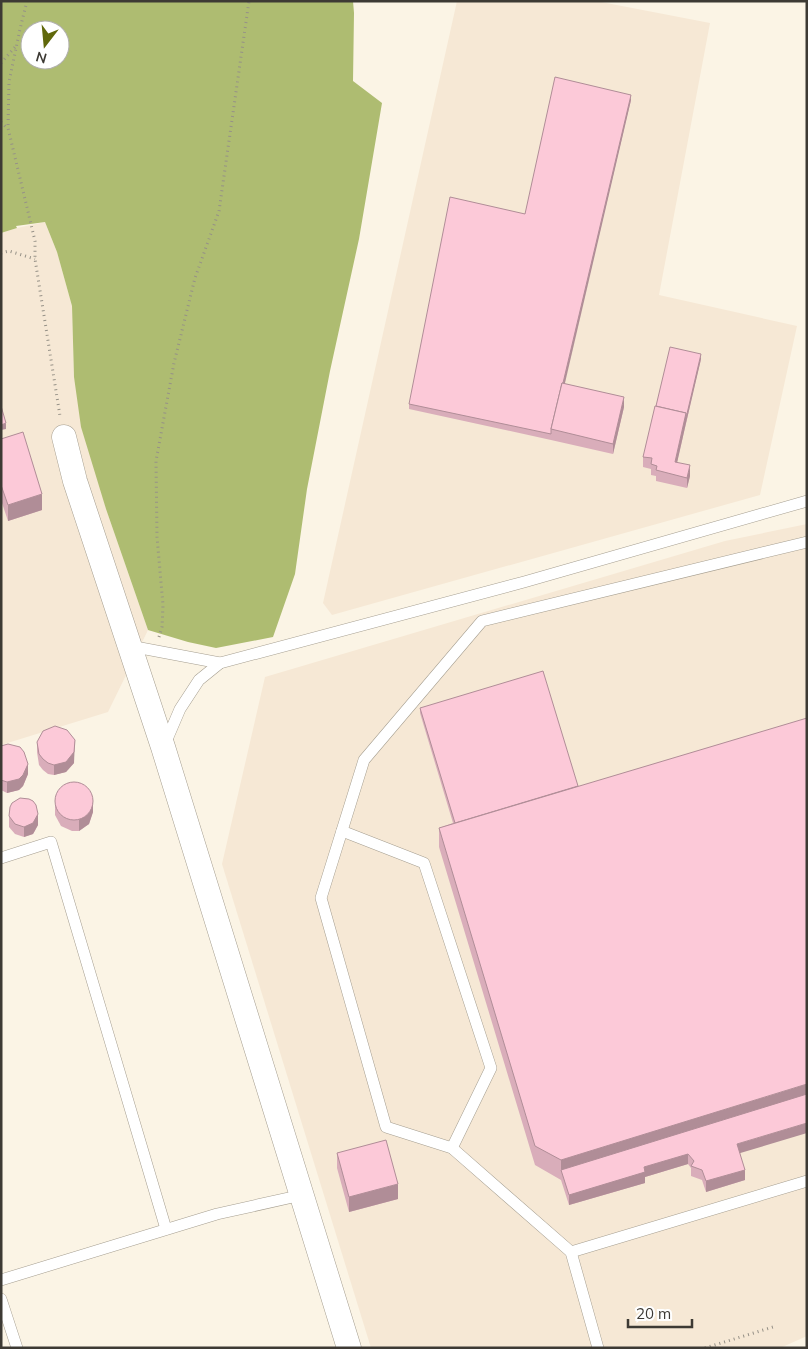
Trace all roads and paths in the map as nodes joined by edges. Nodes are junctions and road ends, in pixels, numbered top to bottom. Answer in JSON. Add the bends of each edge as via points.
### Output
{"nodes":[{"id":1,"x":27,"y":1,"type":"edge"},
{"id":2,"x":249,"y":1,"type":"edge"},
{"id":3,"x":16,"y":44,"type":"junction"},
{"id":4,"x":1,"y":63,"type":"edge"},
{"id":5,"x":1,"y":122,"type":"edge"},
{"id":6,"x":8,"y":128,"type":"junction"},
{"id":7,"x":1,"y":253,"type":"edge"},
{"id":8,"x":35,"y":259,"type":"junction"},
{"id":9,"x":64,"y":438,"type":"joint"},
{"id":10,"x":807,"y":501,"type":"edge"},
{"id":11,"x":807,"y":542,"type":"edge"},
{"id":12,"x":130,"y":646,"type":"junction"},
{"id":13,"x":154,"y":650,"type":"junction"},
{"id":14,"x":220,"y":663,"type":"junction"},
{"id":15,"x":163,"y":747,"type":"junction"},
{"id":16,"x":342,"y":831,"type":"junction"},
{"id":17,"x":1,"y":858,"type":"edge"},
{"id":18,"x":452,"y":1148,"type":"junction"},
{"id":19,"x":807,"y":1181,"type":"edge"},
{"id":20,"x":302,"y":1195,"type":"junction"},
{"id":21,"x":166,"y":1229,"type":"junction"},
{"id":22,"x":571,"y":1252,"type":"junction"},
{"id":23,"x":1,"y":1280,"type":"edge"},
{"id":24,"x":1,"y":1299,"type":"edge"},
{"id":25,"x":773,"y":1327,"type":"dead end"},
{"id":26,"x":17,"y":1348,"type":"edge"},
{"id":27,"x":349,"y":1348,"type":"edge"},
{"id":28,"x":598,"y":1348,"type":"edge"},
{"id":29,"x":705,"y":1348,"type":"edge"}],
"edges":[{"from":1,"to":3,"type":"path"},
{"from":2,"to":13,"type":"path","via":[[219,211],[195,278],[174,363],[156,461],[157,537],[163,605],[162,627]]},
{"from":3,"to":4,"type":"path"},
{"from":3,"to":6,"type":"path","via":[[9,82]]},
{"from":5,"to":6,"type":"path"},
{"from":6,"to":8,"type":"path","via":[[35,241]]},
{"from":7,"to":8,"type":"path","via":[[8,251]]},
{"from":8,"to":9,"type":"path"},
{"from":9,"to":12,"type":"street","via":[[75,481]]},
{"from":10,"to":14,"type":"lane","via":[[524,582]]},
{"from":11,"to":16,"type":"lane","via":[[482,621],[364,760]]},
{"from":12,"to":13,"type":"lane"},
{"from":12,"to":15,"type":"street"},
{"from":13,"to":14,"type":"lane"},
{"from":14,"to":15,"type":"lane","via":[[199,680],[180,709]]},
{"from":15,"to":20,"type":"street"},
{"from":16,"to":18,"type":"lane","via":[[321,898],[386,1127]]},
{"from":16,"to":18,"type":"lane","via":[[424,863],[491,1068]]},
{"from":17,"to":21,"type":"lane","via":[[51,842]]},
{"from":18,"to":22,"type":"lane"},
{"from":19,"to":22,"type":"lane"},
{"from":20,"to":21,"type":"lane"},
{"from":20,"to":27,"type":"street"},
{"from":21,"to":23,"type":"lane"},
{"from":22,"to":28,"type":"lane"},
{"from":24,"to":26,"type":"lane"},
{"from":25,"to":29,"type":"path"}]}
